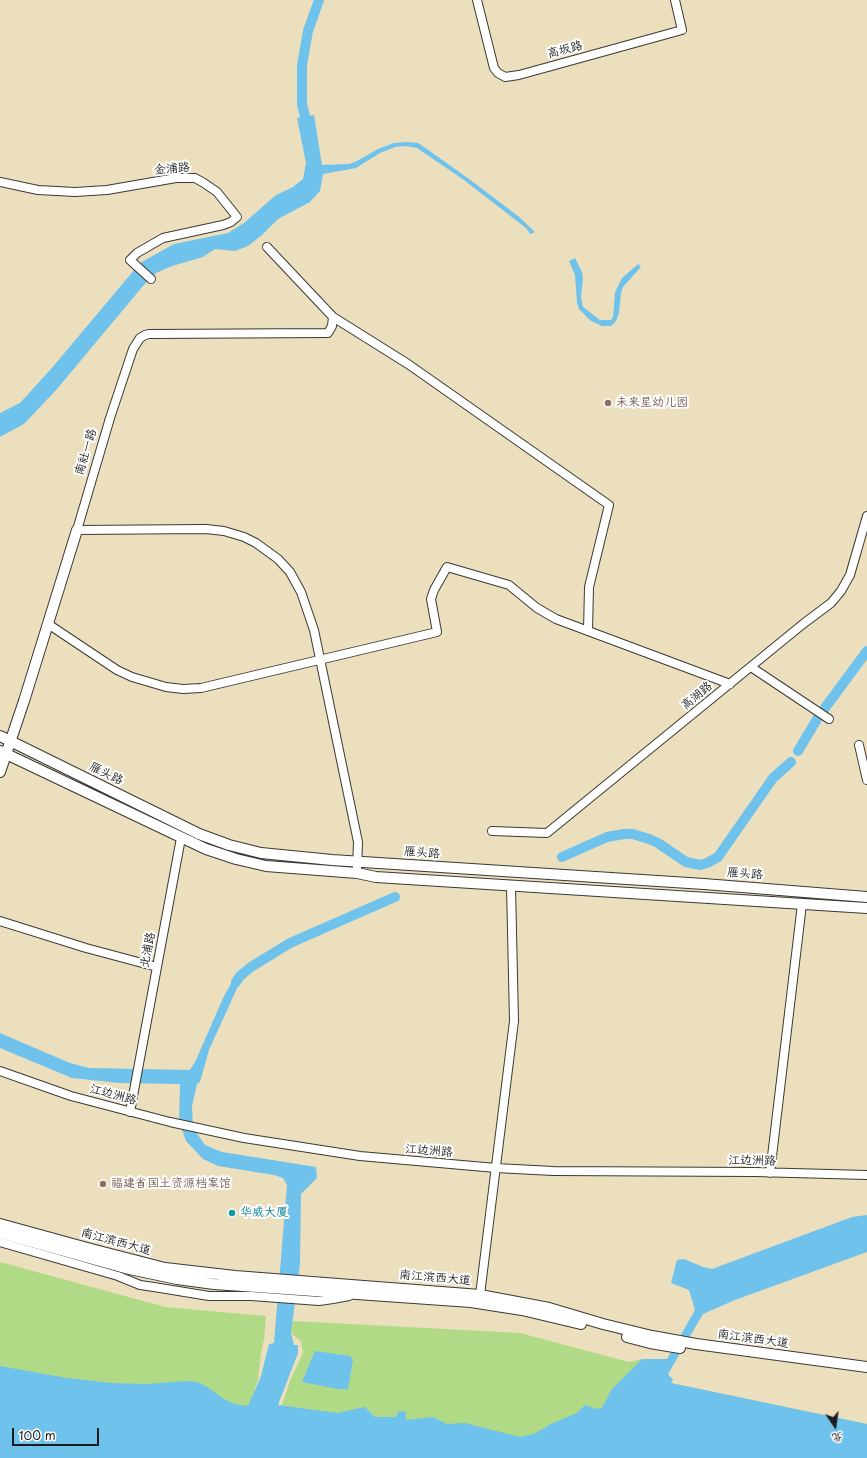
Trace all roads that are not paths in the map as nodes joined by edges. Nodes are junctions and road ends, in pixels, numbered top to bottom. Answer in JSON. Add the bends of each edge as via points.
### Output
{"nodes":[{"id":1,"x":477,"y":0,"type":"edge"},
{"id":2,"x":675,"y":0,"type":"edge"},
{"id":3,"x":0,"y":182,"type":"edge"},
{"id":4,"x":267,"y":247,"type":"dead end"},
{"id":5,"x":151,"y":279,"type":"dead end"},
{"id":6,"x":333,"y":317,"type":"junction"},
{"id":7,"x":867,"y":516,"type":"edge"},
{"id":8,"x":77,"y":530,"type":"junction"},
{"id":9,"x":48,"y":624,"type":"junction"},
{"id":10,"x":588,"y":631,"type":"junction"},
{"id":11,"x":321,"y":660,"type":"junction"},
{"id":12,"x":751,"y":667,"type":"junction"},
{"id":13,"x":730,"y":684,"type":"junction"},
{"id":14,"x":829,"y":719,"type":"dead end"},
{"id":15,"x":0,"y":736,"type":"edge"},
{"id":16,"x":10,"y":742,"type":"junction"},
{"id":17,"x":859,"y":745,"type":"dead end"},
{"id":18,"x":3,"y":752,"type":"edge"},
{"id":19,"x":0,"y":772,"type":"edge"},
{"id":20,"x":867,"y":780,"type":"edge"},
{"id":21,"x":492,"y":831,"type":"dead end"},
{"id":22,"x":181,"y":838,"type":"junction"},
{"id":23,"x":357,"y":862,"type":"junction"},
{"id":24,"x":356,"y":873,"type":"junction"},
{"id":25,"x":511,"y":886,"type":"junction"},
{"id":26,"x":867,"y":897,"type":"edge"},
{"id":27,"x":802,"y":904,"type":"junction"},
{"id":28,"x":867,"y":908,"type":"edge"},
{"id":29,"x":0,"y":920,"type":"edge"},
{"id":30,"x":157,"y":967,"type":"junction"},
{"id":31,"x":0,"y":1071,"type":"edge"},
{"id":32,"x":130,"y":1112,"type":"junction"},
{"id":33,"x":496,"y":1168,"type":"junction"},
{"id":34,"x":770,"y":1173,"type":"junction"},
{"id":35,"x":867,"y":1175,"type":"edge"},
{"id":36,"x":0,"y":1224,"type":"edge"},
{"id":37,"x":0,"y":1233,"type":"edge"},
{"id":38,"x":0,"y":1242,"type":"edge"},
{"id":39,"x":276,"y":1288,"type":"junction"},
{"id":40,"x":299,"y":1290,"type":"junction"},
{"id":41,"x":480,"y":1295,"type":"junction"},
{"id":42,"x":651,"y":1339,"type":"junction"},
{"id":43,"x":695,"y":1347,"type":"junction"},
{"id":44,"x":867,"y":1367,"type":"edge"},
{"id":45,"x":867,"y":1374,"type":"edge"}],
"edges":[{"from":1,"to":2,"type":"street","name":"高坂路","via":[[494,68],[505,77],[682,30]]},
{"from":3,"to":5,"type":"street","name":"金浦路","via":[[38,190],[87,191],[176,178],[194,178],[204,183],[213,189],[238,217],[223,225],[163,238],[137,253],[132,261]]},
{"from":4,"to":6,"type":"street"},
{"from":6,"to":8,"type":"street","name":"南社一路","via":[[328,333],[147,334],[140,338],[133,349],[110,418]]},
{"from":6,"to":10,"type":"street","via":[[408,364],[609,505],[589,587]]},
{"from":7,"to":12,"type":"street","name":"高湖路","via":[[851,571],[838,595]]},
{"from":8,"to":9,"type":"main road","name":"南社一路"},
{"from":8,"to":11,"type":"street","via":[[206,529],[250,540],[278,559],[302,592]]},
{"from":9,"to":11,"type":"street","via":[[122,673],[150,684],[171,688],[206,688]]},
{"from":9,"to":16,"type":"main road","name":"南社一路"},
{"from":10,"to":11,"type":"street","via":[[542,612],[509,585],[447,567],[431,599],[437,632]]},
{"from":10,"to":13,"type":"street"},
{"from":11,"to":23,"type":"street","via":[[358,842]]},
{"from":12,"to":13,"type":"street","name":"高湖路"},
{"from":12,"to":14,"type":"street"},
{"from":13,"to":21,"type":"street","name":"高湖路","via":[[547,833]]},
{"from":15,"to":16,"type":"main road","name":"雁头路"},
{"from":16,"to":18,"type":"main road","name":"南社一路"},
{"from":16,"to":23,"type":"main road","name":"雁头路","via":[[180,825],[219,841],[277,856]]},
{"from":17,"to":20,"type":"street"},
{"from":18,"to":19,"type":"main road","name":"南社一路"},
{"from":18,"to":22,"type":"main road","name":"雁头路"},
{"from":22,"to":24,"type":"main road","name":"雁头路","via":[[215,852],[256,864]]},
{"from":22,"to":30,"type":"street","name":"北浦路"},
{"from":23,"to":24,"type":"street"},
{"from":23,"to":26,"type":"main road","name":"雁头路"},
{"from":24,"to":25,"type":"main road","name":"雁头路","via":[[376,877]]},
{"from":25,"to":27,"type":"main road","name":"雁头路"},
{"from":25,"to":33,"type":"street","via":[[514,1021]]},
{"from":27,"to":28,"type":"main road","name":"雁头路"},
{"from":27,"to":34,"type":"street"},
{"from":29,"to":30,"type":"street","via":[[86,948]]},
{"from":30,"to":32,"type":"street","name":"北浦路"},
{"from":31,"to":32,"type":"street","name":"江边洲路","via":[[71,1096]]},
{"from":32,"to":33,"type":"street","name":"江边洲路","via":[[244,1138],[333,1152],[400,1161]]},
{"from":33,"to":34,"type":"street","name":"江边洲路"},
{"from":33,"to":41,"type":"street"},
{"from":34,"to":35,"type":"street","name":"江边洲路"},
{"from":36,"to":39,"type":"main road","name":"南江滨西大道","via":[[165,1268],[217,1275]]},
{"from":37,"to":39,"type":"main road","name":"南江滨西大道","via":[[167,1277],[214,1284]]},
{"from":38,"to":39,"type":"street","via":[[147,1286],[209,1296],[251,1296]]},
{"from":39,"to":40,"type":"main road","name":"南江滨西大道"},
{"from":40,"to":41,"type":"main road","name":"南江滨西大道"},
{"from":40,"to":42,"type":"main road","name":"南江滨西大道","via":[[471,1302],[553,1316]]},
{"from":41,"to":42,"type":"main road","name":"南江滨西大道","via":[[549,1308]]},
{"from":42,"to":43,"type":"main road","name":"南江滨西大道"},
{"from":43,"to":44,"type":"main road","name":"南江滨西大道"},
{"from":43,"to":45,"type":"main road","name":"南江滨西大道"}]}
